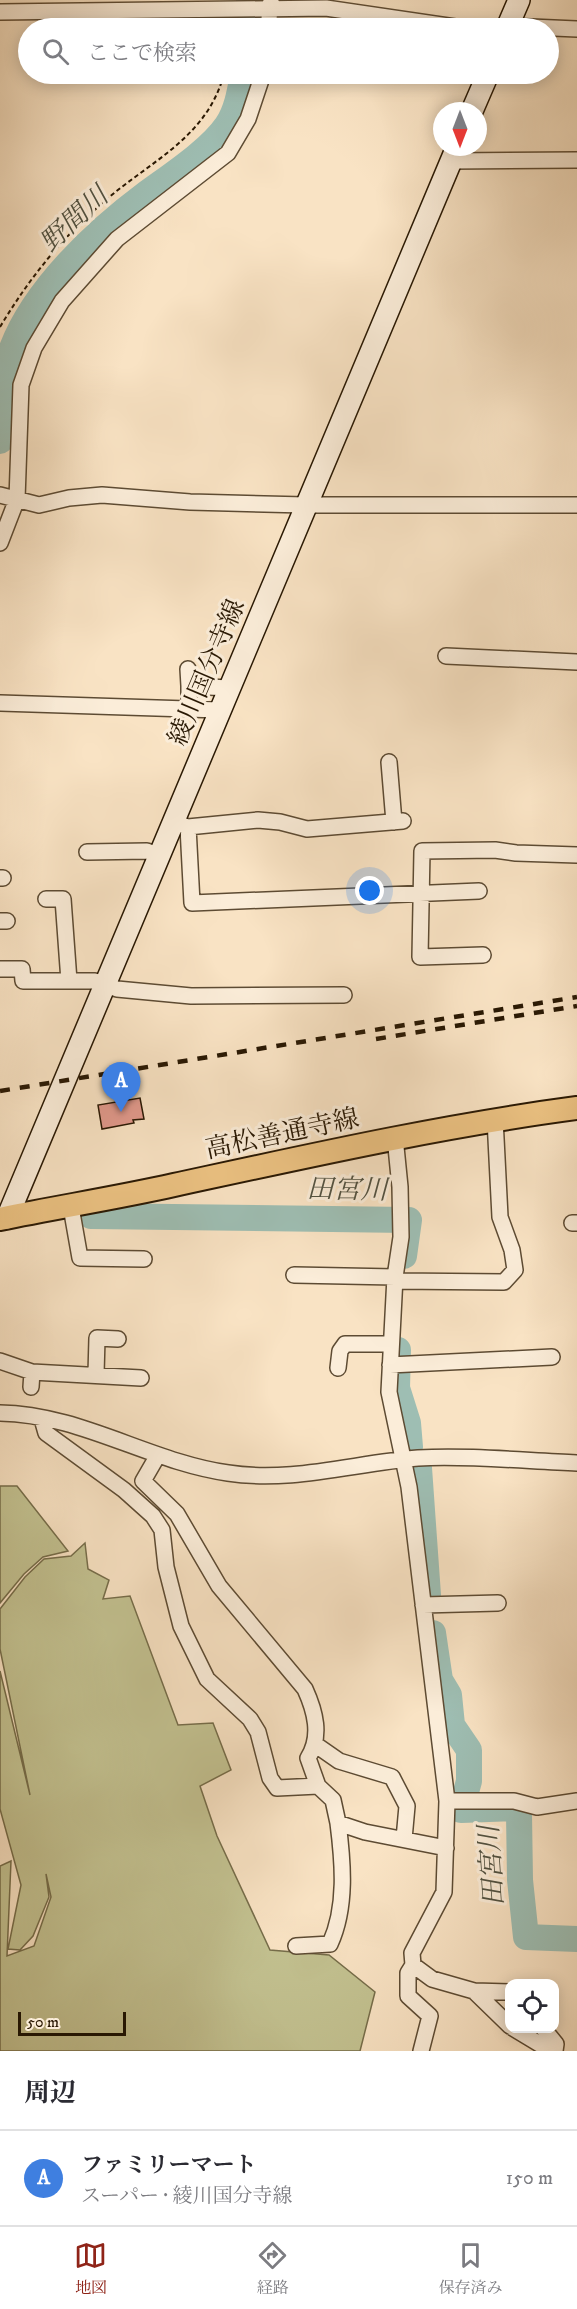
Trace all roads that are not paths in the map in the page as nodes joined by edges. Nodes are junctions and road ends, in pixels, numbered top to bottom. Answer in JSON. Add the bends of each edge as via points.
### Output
{"nodes":[{"id":1,"x":519,"y":0,"type":"edge"},
{"id":2,"x":163,"y":6,"type":"edge"},
{"id":3,"x":269,"y":7,"type":"edge"},
{"id":4,"x":230,"y":8,"type":"edge"},
{"id":5,"x":0,"y":12,"type":"edge"},
{"id":6,"x":394,"y":18,"type":"edge"},
{"id":7,"x":512,"y":18,"type":"edge"},
{"id":8,"x":559,"y":28,"type":"edge"},
{"id":9,"x":577,"y":29,"type":"edge"},
{"id":10,"x":260,"y":84,"type":"edge"},
{"id":11,"x":484,"y":84,"type":"edge"},
{"id":12,"x":476,"y":102,"type":"edge"},
{"id":13,"x":453,"y":156,"type":"edge"},
{"id":14,"x":487,"y":156,"type":"edge"},
{"id":15,"x":577,"y":160,"type":"edge"},
{"id":16,"x":9,"y":498,"type":"edge"},
{"id":17,"x":306,"y":505,"type":"junction"},
{"id":18,"x":577,"y":505,"type":"edge"},
{"id":19,"x":0,"y":543,"type":"edge"},
{"id":20,"x":446,"y":656,"type":"dead end"},
{"id":21,"x":577,"y":662,"type":"edge"},
{"id":22,"x":188,"y":669,"type":"dead end"},
{"id":23,"x":189,"y":686,"type":"junction"},
{"id":24,"x":229,"y":688,"type":"junction"},
{"id":25,"x":0,"y":703,"type":"edge"},
{"id":26,"x":189,"y":708,"type":"junction"},
{"id":27,"x":219,"y":711,"type":"junction"},
{"id":28,"x":389,"y":762,"type":"dead end"},
{"id":29,"x":180,"y":825,"type":"junction"},
{"id":30,"x":87,"y":852,"type":"dead end"},
{"id":31,"x":159,"y":855,"type":"junction"},
{"id":32,"x":577,"y":855,"type":"edge"},
{"id":33,"x":479,"y":891,"type":"dead end"},
{"id":34,"x":420,"y":893,"type":"junction"},
{"id":35,"x":46,"y":899,"type":"dead end"},
{"id":36,"x":483,"y":955,"type":"dead end"},
{"id":37,"x":0,"y":969,"type":"edge"},
{"id":38,"x":69,"y":981,"type":"junction"},
{"id":39,"x":105,"y":984,"type":"junction"},
{"id":40,"x":344,"y":995,"type":"dead end"},
{"id":41,"x":577,"y":1108,"type":"edge"},
{"id":42,"x":495,"y":1119,"type":"junction"},
{"id":43,"x":395,"y":1137,"type":"junction"},
{"id":44,"x":71,"y":1207,"type":"junction"},
{"id":45,"x":2,"y":1224,"type":"edge"},
{"id":46,"x":144,"y":1259,"type":"dead end"},
{"id":47,"x":294,"y":1275,"type":"dead end"},
{"id":48,"x":398,"y":1280,"type":"junction"},
{"id":49,"x":118,"y":1339,"type":"dead end"},
{"id":50,"x":391,"y":1344,"type":"junction"},
{"id":51,"x":552,"y":1357,"type":"dead end"},
{"id":52,"x":0,"y":1361,"type":"edge"},
{"id":53,"x":397,"y":1365,"type":"junction"},
{"id":54,"x":338,"y":1368,"type":"dead end"},
{"id":55,"x":96,"y":1374,"type":"junction"},
{"id":56,"x":141,"y":1378,"type":"dead end"},
{"id":57,"x":0,"y":1413,"type":"edge"},
{"id":58,"x":42,"y":1419,"type":"junction"},
{"id":59,"x":158,"y":1455,"type":"junction"},
{"id":60,"x":404,"y":1460,"type":"junction"},
{"id":61,"x":577,"y":1463,"type":"edge"},
{"id":62,"x":498,"y":1603,"type":"dead end"},
{"id":63,"x":423,"y":1605,"type":"junction"},
{"id":64,"x":316,"y":1745,"type":"junction"},
{"id":65,"x":318,"y":1786,"type":"junction"},
{"id":66,"x":457,"y":1801,"type":"junction"},
{"id":67,"x":577,"y":1801,"type":"edge"},
{"id":68,"x":338,"y":1823,"type":"junction"},
{"id":69,"x":404,"y":1839,"type":"junction"},
{"id":70,"x":446,"y":1848,"type":"junction"},
{"id":71,"x":296,"y":1946,"type":"dead end"},
{"id":72,"x":412,"y":1965,"type":"junction"},
{"id":73,"x":474,"y":1991,"type":"junction"},
{"id":74,"x":505,"y":1992,"type":"edge"},
{"id":75,"x":505,"y":2021,"type":"edge"},
{"id":76,"x":522,"y":2033,"type":"edge"},
{"id":77,"x":547,"y":2033,"type":"edge"},
{"id":78,"x":421,"y":2051,"type":"edge"},
{"id":79,"x":553,"y":2051,"type":"edge"}],
"edges":[{"from":1,"to":7,"type":"main road"},
{"from":2,"to":4,"type":"street"},
{"from":2,"to":5,"type":"street"},
{"from":3,"to":4,"type":"street"},
{"from":3,"to":6,"type":"street","via":[[326,8]]},
{"from":8,"to":9,"type":"street"},
{"from":10,"to":16,"type":"street","via":[[248,119],[228,153],[117,240],[62,302],[33,348],[21,385]]},
{"from":11,"to":12,"type":"main road"},
{"from":13,"to":17,"type":"main road","name":"綾川国分寺線"},
{"from":14,"to":15,"type":"street"},
{"from":16,"to":17,"type":"street","via":[[39,505],[102,495]]},
{"from":16,"to":19,"type":"street"},
{"from":17,"to":18,"type":"street"},
{"from":17,"to":24,"type":"main road","name":"綾川国分寺線"},
{"from":20,"to":21,"type":"street"},
{"from":22,"to":23,"type":"street"},
{"from":23,"to":24,"type":"street"},
{"from":23,"to":26,"type":"street"},
{"from":24,"to":27,"type":"main road","name":"綾川国分寺線"},
{"from":25,"to":26,"type":"street"},
{"from":26,"to":27,"type":"street"},
{"from":27,"to":29,"type":"main road","name":"綾川国分寺線"},
{"from":28,"to":29,"type":"street","via":[[399,821],[307,829],[258,820]]},
{"from":29,"to":31,"type":"main road","name":"綾川国分寺線"},
{"from":29,"to":34,"type":"street","via":[[192,903]]},
{"from":30,"to":31,"type":"street","via":[[147,851]]},
{"from":31,"to":39,"type":"main road","name":"綾川国分寺線"},
{"from":32,"to":34,"type":"street","via":[[422,851]]},
{"from":33,"to":34,"type":"street"},
{"from":34,"to":36,"type":"street","via":[[420,957]]},
{"from":35,"to":38,"type":"street","via":[[63,899]]},
{"from":37,"to":38,"type":"street","via":[[22,969],[23,981]]},
{"from":38,"to":39,"type":"street"},
{"from":39,"to":40,"type":"street","via":[[117,989],[191,996]]},
{"from":39,"to":45,"type":"main road","name":"綾川国分寺線"},
{"from":41,"to":42,"type":"main road","name":"高松善通寺線"},
{"from":42,"to":43,"type":"main road","name":"高松善通寺線"},
{"from":42,"to":48,"type":"street","via":[[500,1217],[515,1269],[504,1282]]},
{"from":43,"to":44,"type":"main road","name":"高松善通寺線"},
{"from":43,"to":48,"type":"street","via":[[401,1219]]},
{"from":44,"to":45,"type":"main road","name":"高松善通寺線"},
{"from":44,"to":46,"type":"street","via":[[80,1258]]},
{"from":47,"to":48,"type":"street"},
{"from":48,"to":50,"type":"street"},
{"from":49,"to":55,"type":"street","via":[[97,1338]]},
{"from":50,"to":53,"type":"street"},
{"from":50,"to":54,"type":"street","via":[[345,1344]]},
{"from":51,"to":53,"type":"street"},
{"from":52,"to":55,"type":"street","via":[[31,1379]]},
{"from":53,"to":60,"type":"street","via":[[389,1392]]},
{"from":55,"to":56,"type":"street"},
{"from":57,"to":58,"type":"street"},
{"from":58,"to":59,"type":"street","via":[[62,1421]]},
{"from":58,"to":65,"type":"street","via":[[46,1433],[124,1490],[153,1516],[162,1530],[166,1567],[181,1626],[207,1678],[250,1719],[258,1732],[270,1778],[277,1788]]},
{"from":59,"to":60,"type":"street","via":[[196,1467],[252,1476]]},
{"from":59,"to":64,"type":"street","via":[[143,1481],[177,1514],[219,1586],[305,1689],[313,1708]]},
{"from":60,"to":61,"type":"street"},
{"from":60,"to":63,"type":"street"},
{"from":62,"to":63,"type":"street"},
{"from":63,"to":66,"type":"street"},
{"from":64,"to":65,"type":"street","via":[[308,1758]]},
{"from":64,"to":69,"type":"street","via":[[339,1761],[392,1777],[407,1806]]},
{"from":65,"to":68,"type":"street","via":[[333,1800]]},
{"from":66,"to":67,"type":"street","via":[[514,1801],[537,1807]]},
{"from":66,"to":70,"type":"street"},
{"from":68,"to":69,"type":"street"},
{"from":68,"to":71,"type":"street","via":[[342,1858],[338,1926],[330,1944]]},
{"from":69,"to":70,"type":"street"},
{"from":70,"to":72,"type":"street","via":[[444,1892],[412,1953]]},
{"from":72,"to":73,"type":"street","via":[[432,1979]]},
{"from":72,"to":78,"type":"street","via":[[408,1996],[430,2016]]},
{"from":73,"to":74,"type":"street"},
{"from":73,"to":75,"type":"street"},
{"from":76,"to":79,"type":"street"},
{"from":77,"to":79,"type":"street","via":[[556,2044]]}]}
